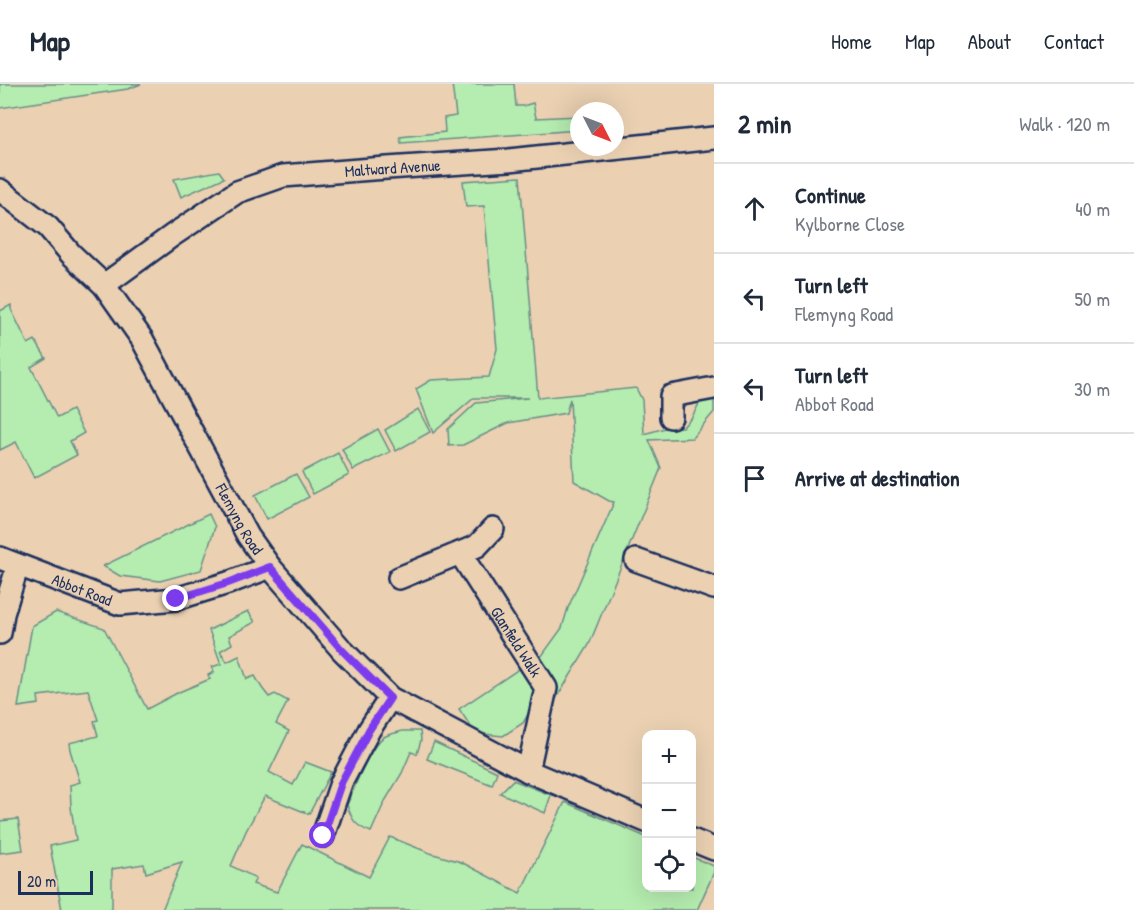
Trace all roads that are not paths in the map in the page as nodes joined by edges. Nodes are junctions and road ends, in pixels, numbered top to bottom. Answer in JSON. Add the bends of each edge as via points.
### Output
{"nodes":[{"id":1,"x":714,"y":138,"type":"edge"},
{"id":2,"x":0,"y":190,"type":"edge"},
{"id":3,"x":104,"y":285,"type":"junction"},
{"id":4,"x":714,"y":388,"type":"edge"},
{"id":5,"x":671,"y":417,"type":"dead end"},
{"id":6,"x":493,"y":529,"type":"dead end"},
{"id":7,"x":460,"y":553,"type":"junction"},
{"id":8,"x":636,"y":560,"type":"dead end"},
{"id":9,"x":9,"y":562,"type":"edge"},
{"id":10,"x":270,"y":567,"type":"junction"},
{"id":11,"x":399,"y":578,"type":"dead end"},
{"id":12,"x":714,"y":588,"type":"edge"},
{"id":13,"x":0,"y":633,"type":"edge"},
{"id":14,"x":390,"y":698,"type":"junction"},
{"id":15,"x":528,"y":771,"type":"junction"},
{"id":16,"x":642,"y":819,"type":"edge"},
{"id":17,"x":323,"y":836,"type":"dead end"},
{"id":18,"x":696,"y":842,"type":"edge"},
{"id":19,"x":714,"y":849,"type":"edge"}],
"edges":[{"from":1,"to":3,"type":"street","name":"Maltward Avenue","via":[[508,160],[283,176],[237,192]]},
{"from":2,"to":3,"type":"street","name":"Flemyng Road","via":[[48,228]]},
{"from":3,"to":10,"type":"street","name":"Flemyng Road","via":[[142,339],[248,536]]},
{"from":4,"to":5,"type":"street","via":[[670,396]]},
{"from":6,"to":7,"type":"street","via":[[477,546]]},
{"from":7,"to":11,"type":"street"},
{"from":7,"to":15,"type":"street","name":"Glanfield Walk","via":[[546,688]]},
{"from":8,"to":12,"type":"street"},
{"from":9,"to":10,"type":"street","name":"Abbot Road","via":[[120,604],[176,599]]},
{"from":9,"to":13,"type":"street"},
{"from":10,"to":14,"type":"street","name":"Flemyng Road"},
{"from":14,"to":15,"type":"street","name":"Flemyng Road"},
{"from":14,"to":17,"type":"street","via":[[341,783]]},
{"from":15,"to":16,"type":"street","name":"Flemyng Road"},
{"from":18,"to":19,"type":"street"}]}
